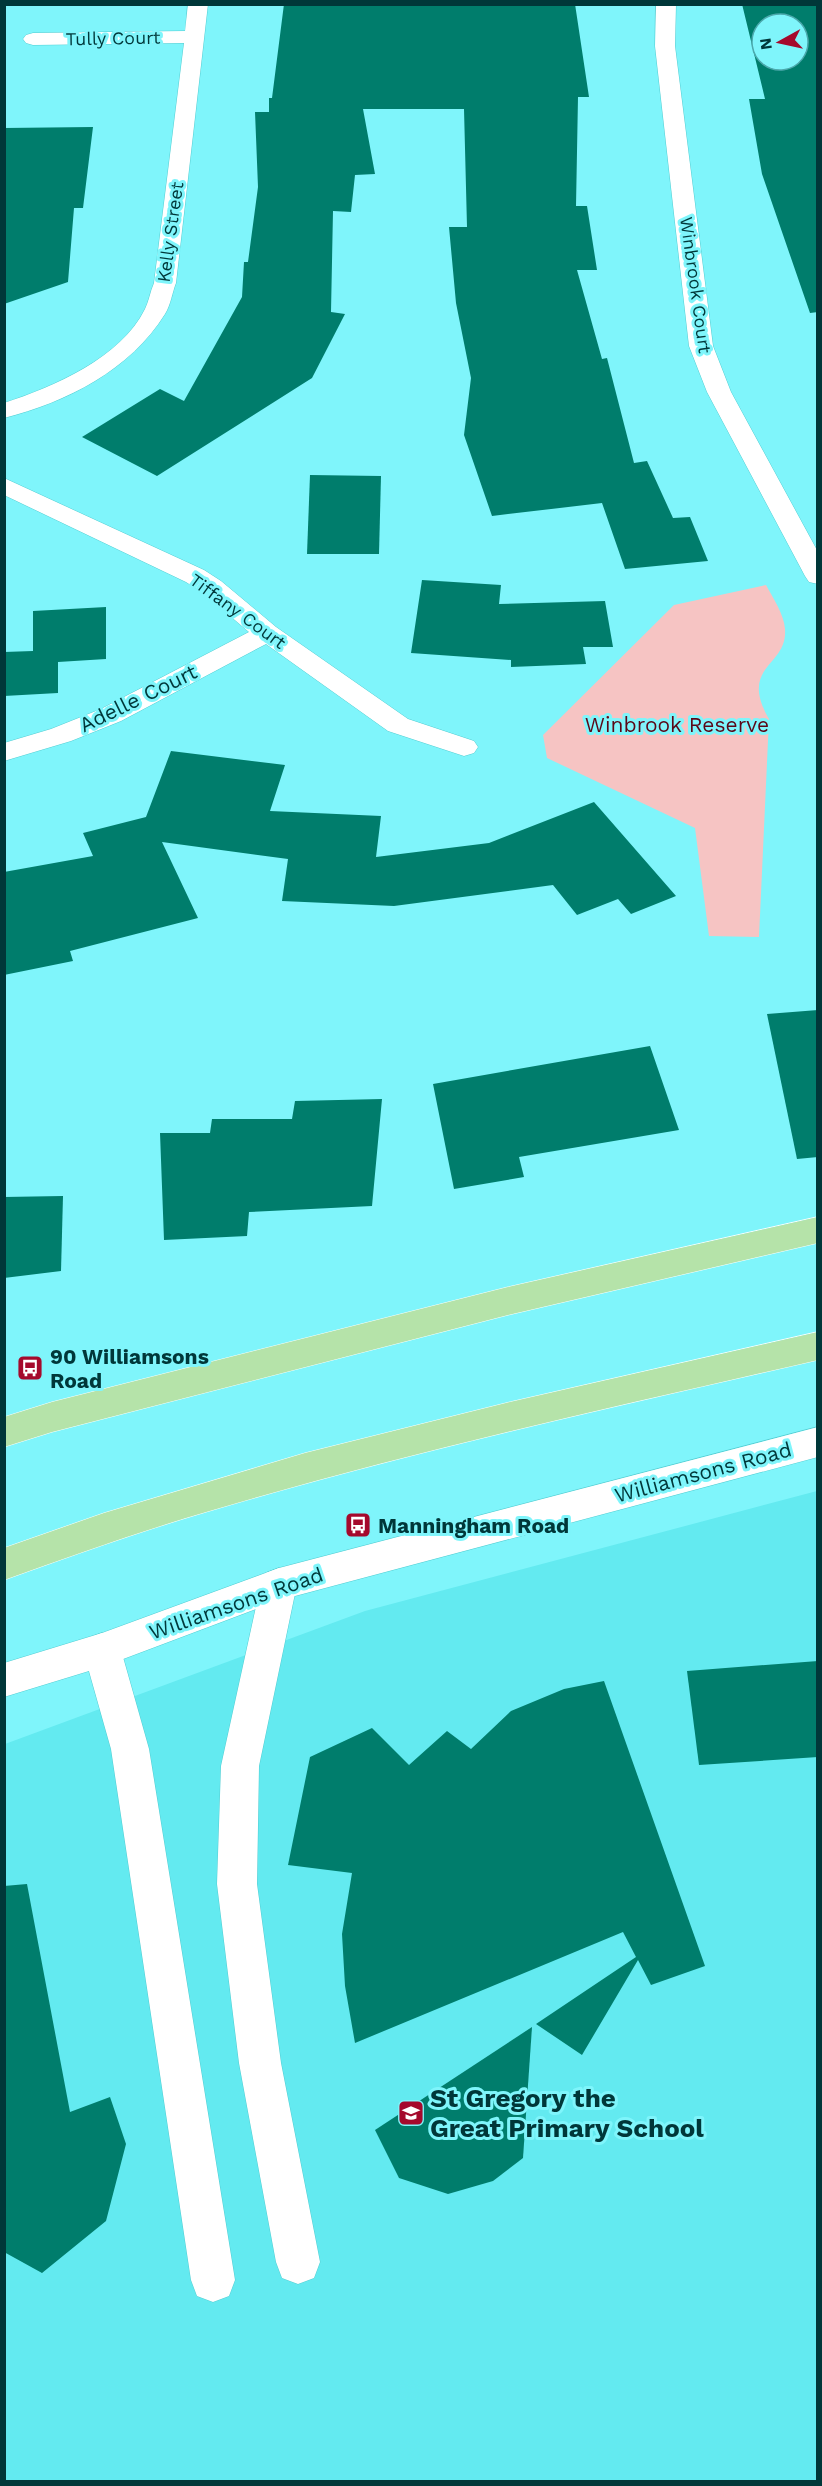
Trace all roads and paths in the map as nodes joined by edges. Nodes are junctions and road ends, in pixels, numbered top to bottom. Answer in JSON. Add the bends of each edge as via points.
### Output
{"nodes":[{"id":1,"x":198,"y":4,"type":"edge"},
{"id":2,"x":666,"y":4,"type":"edge"},
{"id":3,"x":194,"y":38,"type":"junction"},
{"id":4,"x":33,"y":39,"type":"dead end"},
{"id":5,"x":4,"y":411,"type":"edge"},
{"id":6,"x":4,"y":485,"type":"edge"},
{"id":7,"x":818,"y":576,"type":"edge"},
{"id":8,"x":267,"y":633,"type":"junction"},
{"id":9,"x":464,"y":747,"type":"dead end"},
{"id":10,"x":4,"y":752,"type":"edge"},
{"id":11,"x":818,"y":1230,"type":"edge"},
{"id":12,"x":818,"y":1346,"type":"edge"},
{"id":13,"x":4,"y":1432,"type":"edge"},
{"id":14,"x":818,"y":1442,"type":"edge"},
{"id":15,"x":4,"y":1564,"type":"edge"},
{"id":16,"x":279,"y":1584,"type":"junction"},
{"id":17,"x":102,"y":1650,"type":"junction"},
{"id":18,"x":4,"y":1680,"type":"edge"},
{"id":19,"x":298,"y":2262,"type":"dead end"},
{"id":20,"x":213,"y":2280,"type":"dead end"}],
"edges":[{"from":1,"to":3,"type":"street","name":"Kelly Street"},
{"from":2,"to":7,"type":"street","name":"Winbrook Court","via":[[665,46],[701,346],[719,392]]},
{"from":3,"to":4,"type":"street","name":"Tully Court"},
{"from":3,"to":5,"type":"street","name":"Kelly Street","via":[[165,283],[155,312],[133,341],[106,364],[72,385]]},
{"from":6,"to":8,"type":"street","name":"Tiffany Court","via":[[195,576]]},
{"from":8,"to":9,"type":"street","name":"Tiffany Court","via":[[398,725]]},
{"from":8,"to":10,"type":"street","name":"Adelle Court","via":[[111,715]]},
{"from":11,"to":13,"type":"main road","via":[[508,1301]]},
{"from":12,"to":15,"type":"main road","via":[[378,1447],[152,1513]]},
{"from":14,"to":16,"type":"street","name":"Williamsons Road"},
{"from":16,"to":17,"type":"street","name":"Williamsons Road"},
{"from":16,"to":19,"type":"street","via":[[240,1767],[237,1884],[260,2062]]},
{"from":17,"to":18,"type":"street","name":"Williamsons Road"},
{"from":17,"to":20,"type":"street","via":[[130,1749]]}]}
